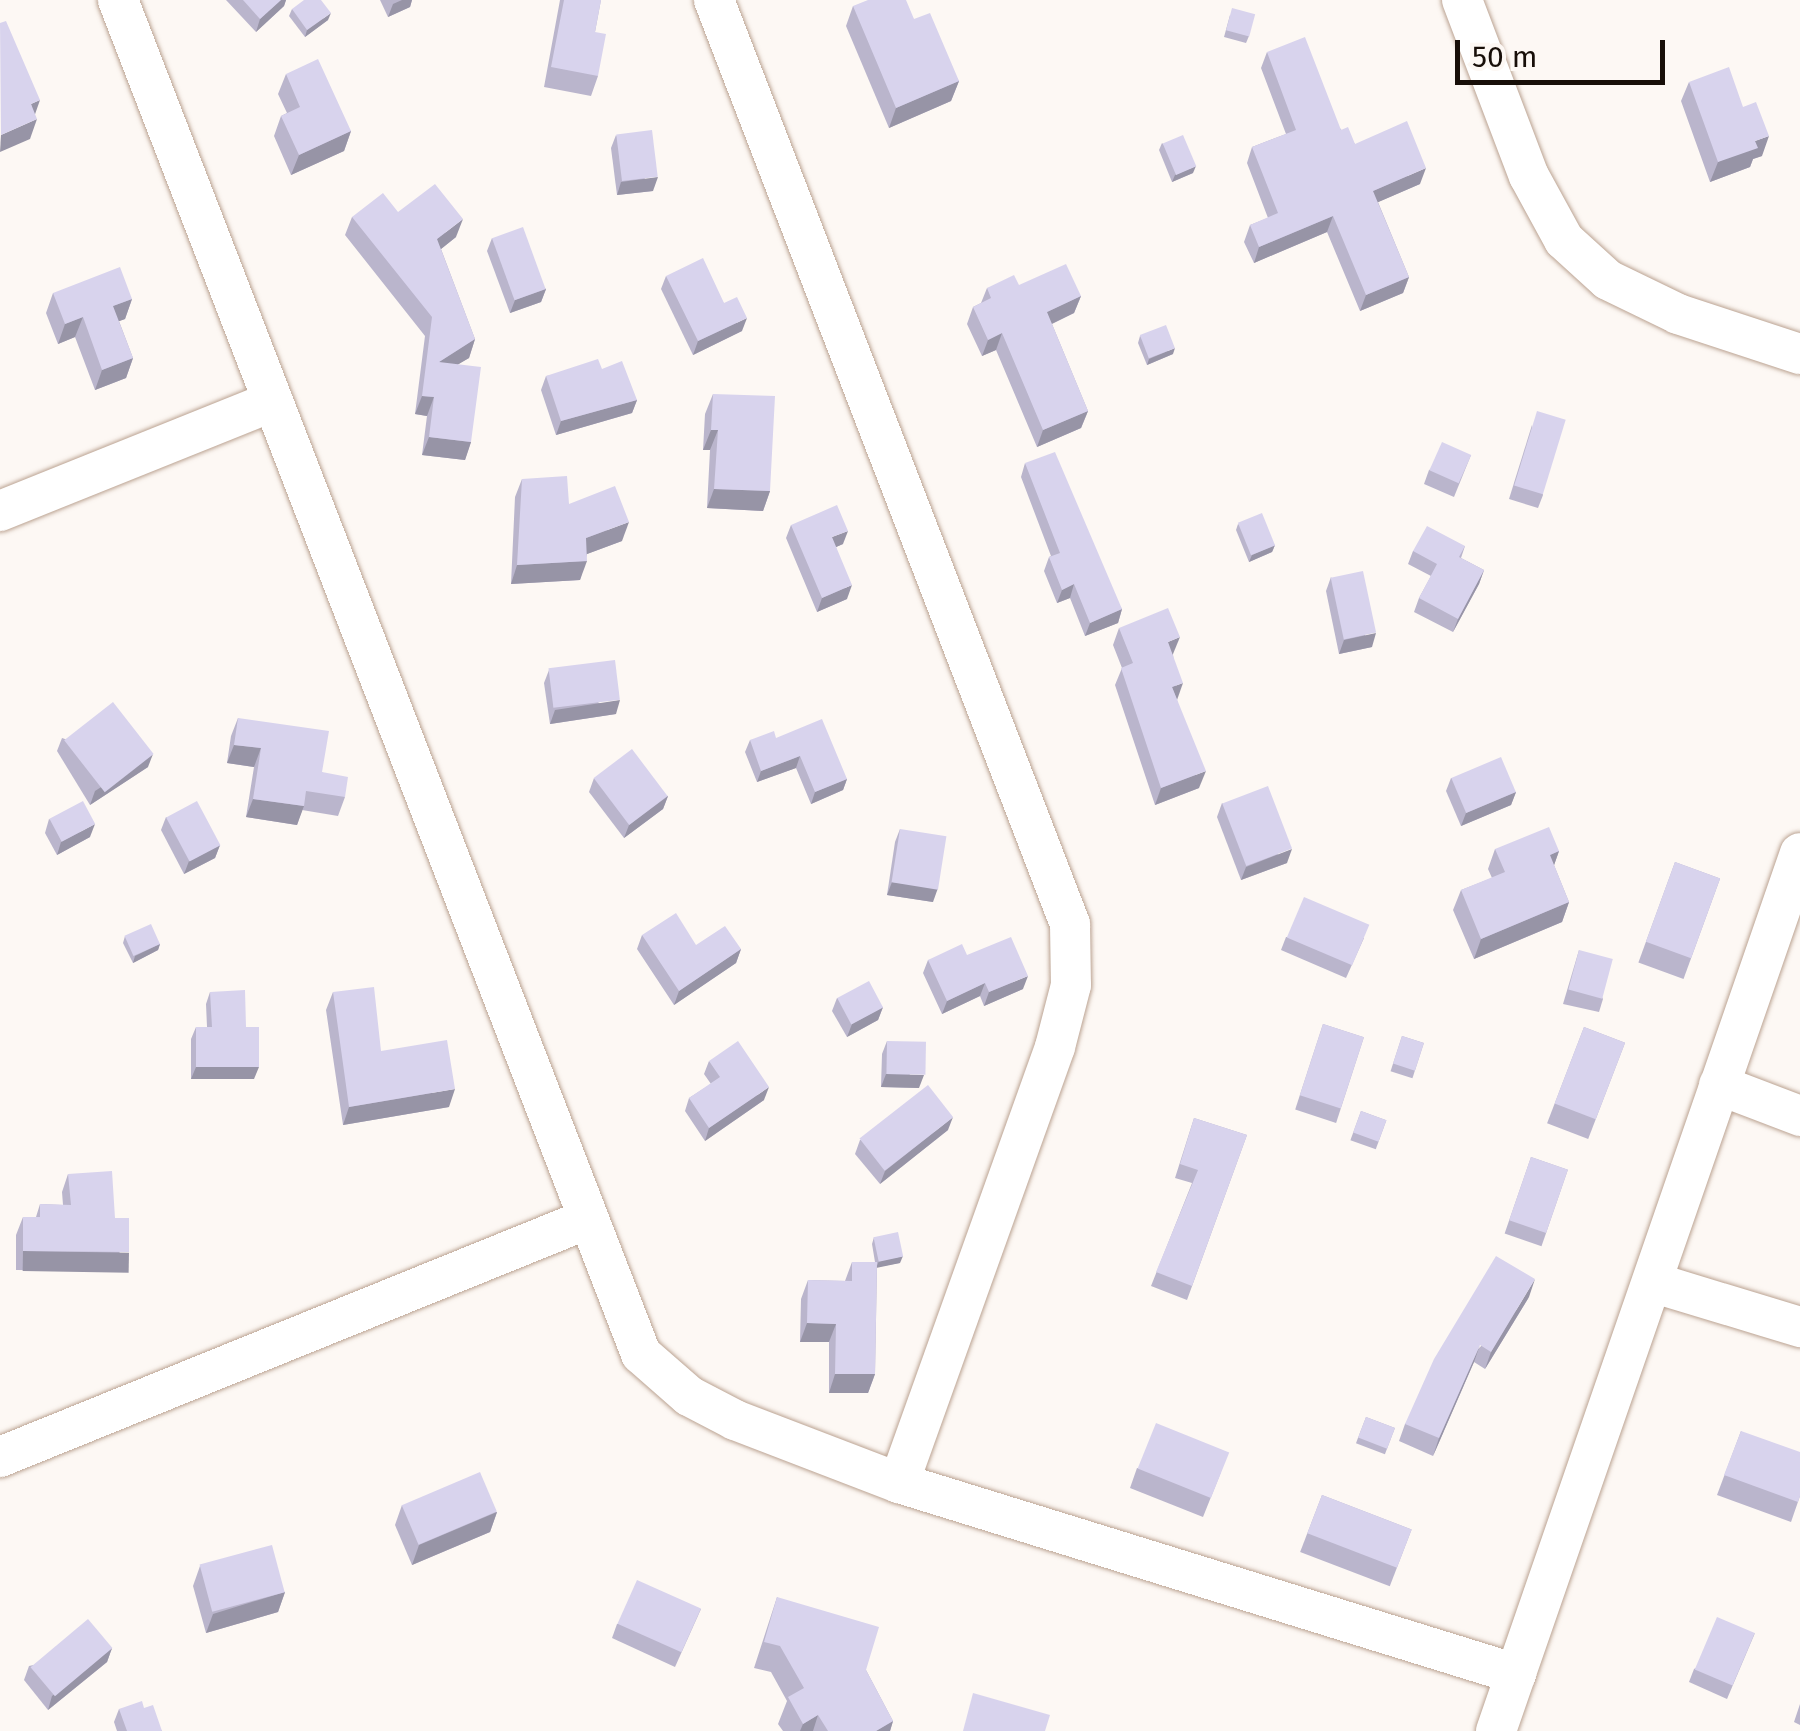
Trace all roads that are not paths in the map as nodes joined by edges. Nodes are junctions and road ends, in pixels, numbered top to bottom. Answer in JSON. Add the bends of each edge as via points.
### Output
{"nodes":[{"id":1,"x":118,"y":0,"type":"edge"},
{"id":2,"x":714,"y":0,"type":"edge"},
{"id":3,"x":1462,"y":0,"type":"edge"},
{"id":4,"x":1800,"y":354,"type":"edge"},
{"id":5,"x":273,"y":402,"type":"junction"},
{"id":6,"x":0,"y":511,"type":"edge"},
{"id":7,"x":1800,"y":853,"type":"edge"},
{"id":8,"x":1720,"y":1085,"type":"junction"},
{"id":9,"x":1800,"y":1116,"type":"edge"},
{"id":10,"x":585,"y":1220,"type":"junction"},
{"id":11,"x":1655,"y":1282,"type":"junction"},
{"id":12,"x":1800,"y":1327,"type":"edge"},
{"id":13,"x":0,"y":1458,"type":"edge"},
{"id":14,"x":899,"y":1482,"type":"junction"},
{"id":15,"x":1516,"y":1674,"type":"junction"},
{"id":16,"x":1496,"y":1731,"type":"edge"}],
"edges":[{"from":1,"to":5,"type":"street"},
{"from":2,"to":14,"type":"street","via":[[1070,924],[1071,984],[1055,1047]]},
{"from":3,"to":4,"type":"street","via":[[1529,176],[1564,240],[1608,280]]},
{"from":5,"to":6,"type":"street"},
{"from":5,"to":10,"type":"street"},
{"from":7,"to":8,"type":"street"},
{"from":8,"to":9,"type":"street"},
{"from":8,"to":11,"type":"street"},
{"from":10,"to":13,"type":"street"},
{"from":10,"to":14,"type":"street","via":[[641,1354],[690,1396]]},
{"from":11,"to":12,"type":"street"},
{"from":11,"to":15,"type":"street"},
{"from":14,"to":15,"type":"street"},
{"from":15,"to":16,"type":"street"}]}
